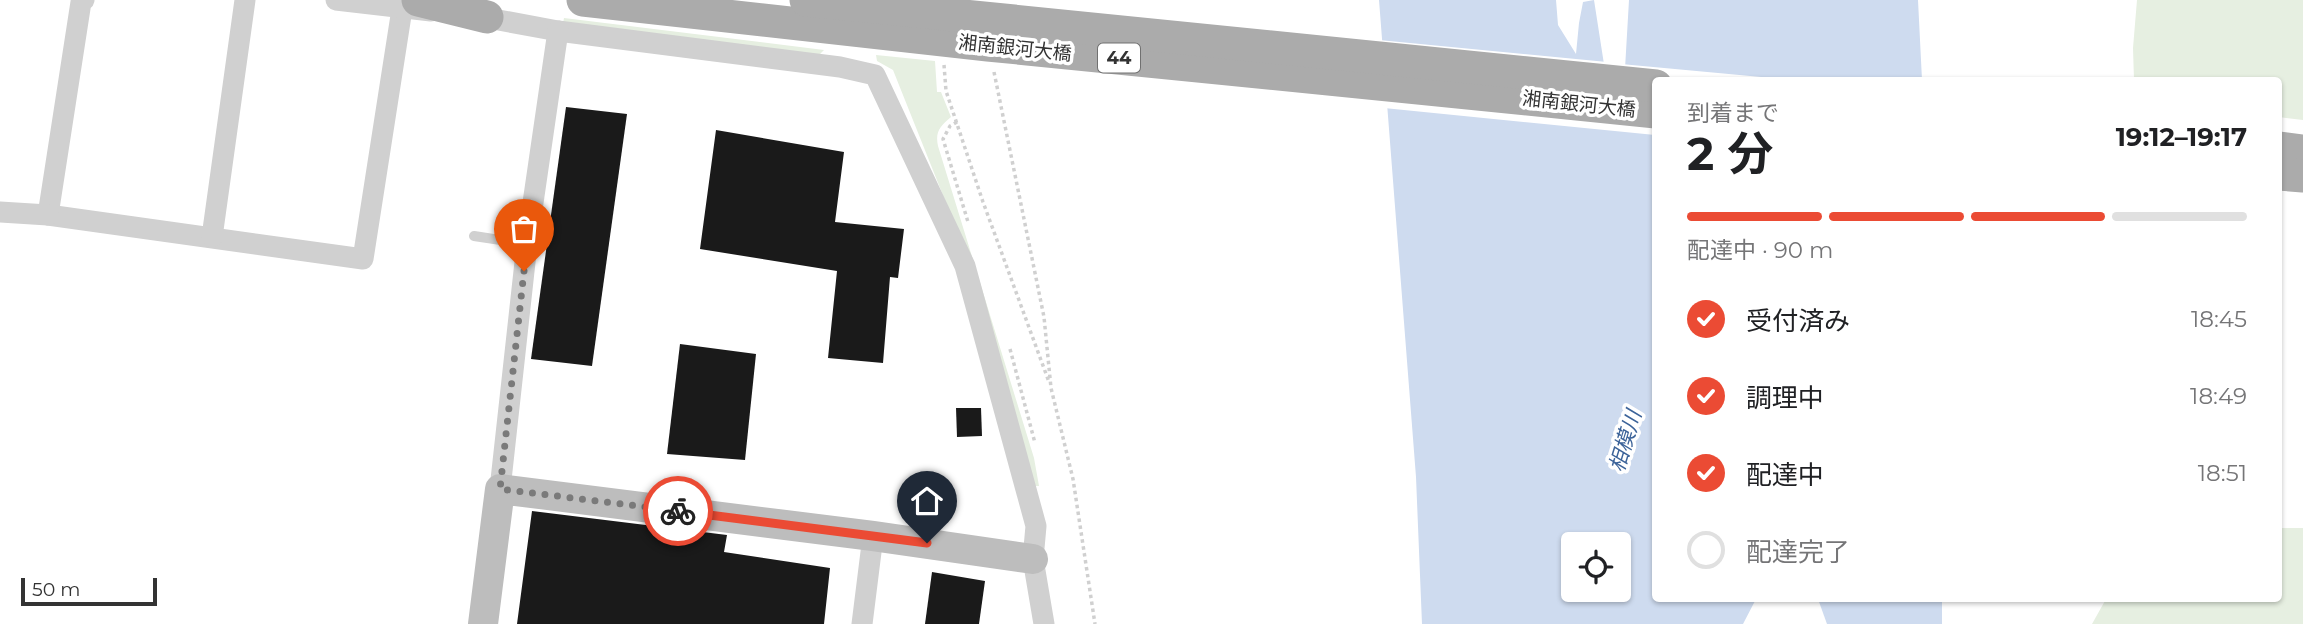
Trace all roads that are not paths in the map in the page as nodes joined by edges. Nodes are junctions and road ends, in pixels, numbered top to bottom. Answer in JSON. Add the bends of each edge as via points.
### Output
{"nodes":[{"id":1,"x":245,"y":0,"type":"edge"},
{"id":2,"x":336,"y":0,"type":"edge"},
{"id":3,"x":583,"y":0,"type":"edge"},
{"id":4,"x":806,"y":0,"type":"edge"},
{"id":5,"x":832,"y":0,"type":"edge"},
{"id":6,"x":79,"y":1,"type":"edge"},
{"id":7,"x":410,"y":4,"type":"edge"},
{"id":8,"x":487,"y":17,"type":"joint"},
{"id":9,"x":558,"y":31,"type":"junction"},
{"id":10,"x":840,"y":67,"type":"junction"},
{"id":11,"x":1652,"y":86,"type":"edge"},
{"id":12,"x":1652,"y":112,"type":"edge"},
{"id":13,"x":2282,"y":148,"type":"edge"},
{"id":14,"x":2303,"y":151,"type":"edge"},
{"id":15,"x":2282,"y":174,"type":"edge"},
{"id":16,"x":2303,"y":176,"type":"edge"},
{"id":17,"x":0,"y":212,"type":"edge"},
{"id":18,"x":48,"y":215,"type":"junction"},
{"id":19,"x":474,"y":236,"type":"dead end"},
{"id":20,"x":212,"y":237,"type":"junction"},
{"id":21,"x":527,"y":244,"type":"junction"},
{"id":22,"x":500,"y":489,"type":"junction"},
{"id":23,"x":873,"y":536,"type":"junction"},
{"id":24,"x":1033,"y":559,"type":"junction"},
{"id":25,"x":483,"y":624,"type":"edge"},
{"id":26,"x":862,"y":624,"type":"edge"},
{"id":27,"x":1044,"y":624,"type":"edge"}],
"edges":[{"from":1,"to":20,"type":"street"},
{"from":2,"to":7,"type":"street"},
{"from":3,"to":12,"type":"main road","name":"湘南銀河大橋","number":"44","bridge":true,"via":[[988,46]]},
{"from":4,"to":11,"type":"main road","name":"湘南銀河大橋","number":"44","bridge":true},
{"from":5,"to":10,"type":"street"},
{"from":6,"to":18,"type":"street"},
{"from":7,"to":8,"type":"main road"},
{"from":7,"to":20,"type":"street","via":[[363,259]]},
{"from":8,"to":9,"type":"street"},
{"from":9,"to":10,"type":"street"},
{"from":9,"to":21,"type":"street"},
{"from":10,"to":24,"type":"street","via":[[875,75],[965,266],[1037,526]]},
{"from":13,"to":14,"type":"main road"},
{"from":15,"to":16,"type":"main road"},
{"from":17,"to":18,"type":"street"},
{"from":18,"to":20,"type":"street"},
{"from":19,"to":21,"type":"lane"},
{"from":21,"to":22,"type":"street"},
{"from":22,"to":23,"type":"street"},
{"from":22,"to":25,"type":"street"},
{"from":23,"to":24,"type":"street"},
{"from":23,"to":26,"type":"street"},
{"from":24,"to":27,"type":"street"}]}
